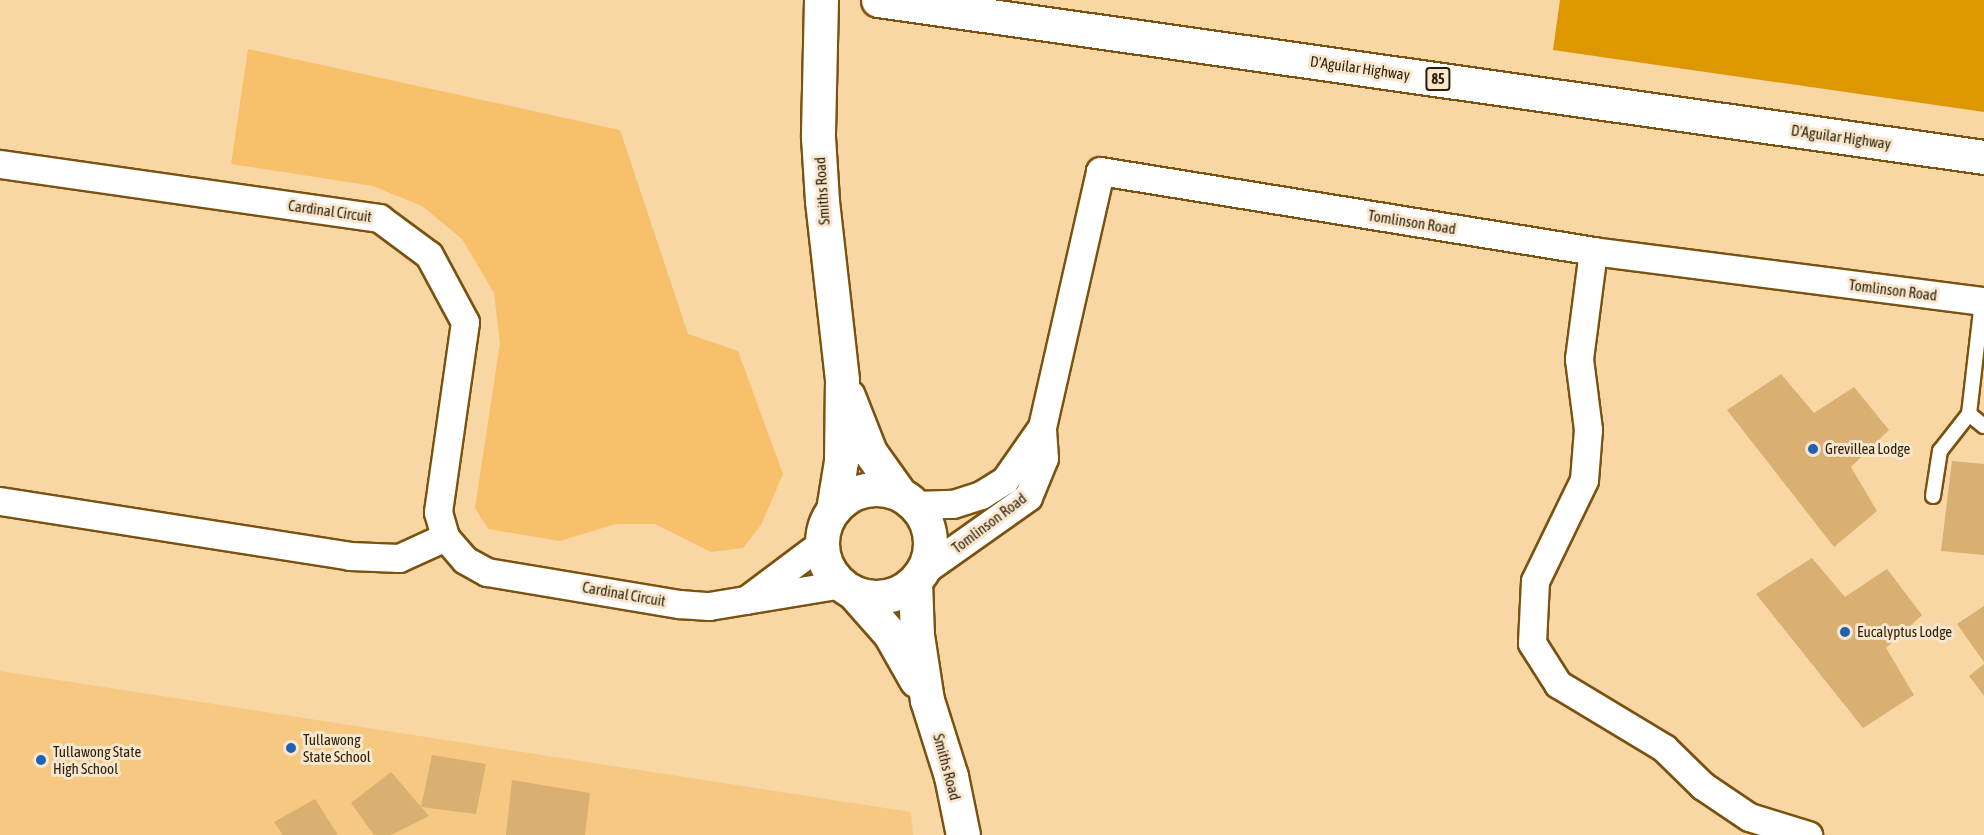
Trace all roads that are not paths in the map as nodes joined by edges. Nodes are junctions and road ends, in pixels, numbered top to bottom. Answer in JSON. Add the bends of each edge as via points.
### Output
{"nodes":[{"id":1,"x":820,"y":0,"type":"edge"},
{"id":2,"x":878,"y":0,"type":"edge"},
{"id":3,"x":1984,"y":157,"type":"edge"},
{"id":4,"x":0,"y":164,"type":"edge"},
{"id":5,"x":1593,"y":251,"type":"junction"},
{"id":6,"x":1983,"y":301,"type":"edge"},
{"id":7,"x":842,"y":380,"type":"junction"},
{"id":8,"x":1969,"y":414,"type":"junction"},
{"id":9,"x":1984,"y":426,"type":"edge"},
{"id":10,"x":1042,"y":428,"type":"junction"},
{"id":11,"x":1933,"y":496,"type":"dead end"},
{"id":12,"x":907,"y":500,"type":"junction"},
{"id":13,"x":0,"y":501,"type":"edge"},
{"id":14,"x":833,"y":510,"type":"junction"},
{"id":15,"x":445,"y":537,"type":"junction"},
{"id":16,"x":822,"y":543,"type":"junction"},
{"id":17,"x":918,"y":576,"type":"junction"},
{"id":18,"x":847,"y":588,"type":"junction"},
{"id":19,"x":745,"y":601,"type":"junction"},
{"id":20,"x":927,"y":700,"type":"junction"},
{"id":21,"x":963,"y":835,"type":"edge"},
{"id":22,"x":1808,"y":835,"type":"edge"}],
"edges":[{"from":1,"to":7,"type":"main road","name":"Smiths Road","via":[[823,212]]},
{"from":2,"to":3,"type":"main road","name":"D'Aguilar Highway","number":"85"},
{"from":4,"to":15,"type":"street","name":"Cardinal Circuit","via":[[379,218],[429,255],[465,322],[438,512]]},
{"from":5,"to":6,"type":"street","name":"Tomlinson Road"},
{"from":5,"to":10,"type":"street","name":"Tomlinson Road","via":[[1100,171]]},
{"from":5,"to":22,"type":"street","via":[[1579,359],[1588,429],[1584,480],[1535,581],[1532,643],[1557,684],[1664,748],[1704,786],[1749,817]]},
{"from":6,"to":8,"type":"lane"},
{"from":7,"to":12,"type":"main road","name":"Smiths Road","via":[[870,452]]},
{"from":7,"to":14,"type":"main road","name":"Smiths Road","via":[[841,461]]},
{"from":8,"to":9,"type":"lane"},
{"from":8,"to":11,"type":"lane","via":[[1940,451]]},
{"from":10,"to":12,"type":"street","name":"Tomlinson Road","via":[[1005,480],[981,495],[953,504]]},
{"from":10,"to":17,"type":"street","name":"Tomlinson Road","via":[[1044,458],[1028,497]]},
{"from":12,"to":14,"type":"main road","via":[[882,489],[863,490]]},
{"from":12,"to":17,"type":"main road","via":[[925,520],[930,537]]},
{"from":13,"to":15,"type":"street","via":[[350,556],[399,558]]},
{"from":14,"to":16,"type":"main road"},
{"from":15,"to":19,"type":"street","name":"Cardinal Circuit","via":[[465,560],[487,572],[679,604],[709,606]]},
{"from":16,"to":18,"type":"main road","via":[[827,566]]},
{"from":16,"to":19,"type":"street","name":"Cardinal Circuit"},
{"from":17,"to":18,"type":"main road","via":[[886,596]]},
{"from":17,"to":20,"type":"main road","name":"Smiths Road","via":[[917,635]]},
{"from":18,"to":19,"type":"street","name":"Cardinal Circuit"},
{"from":18,"to":20,"type":"main road","name":"Smiths Road","via":[[890,634]]},
{"from":20,"to":21,"type":"main road","name":"Smiths Road","via":[[951,776]]}]}
